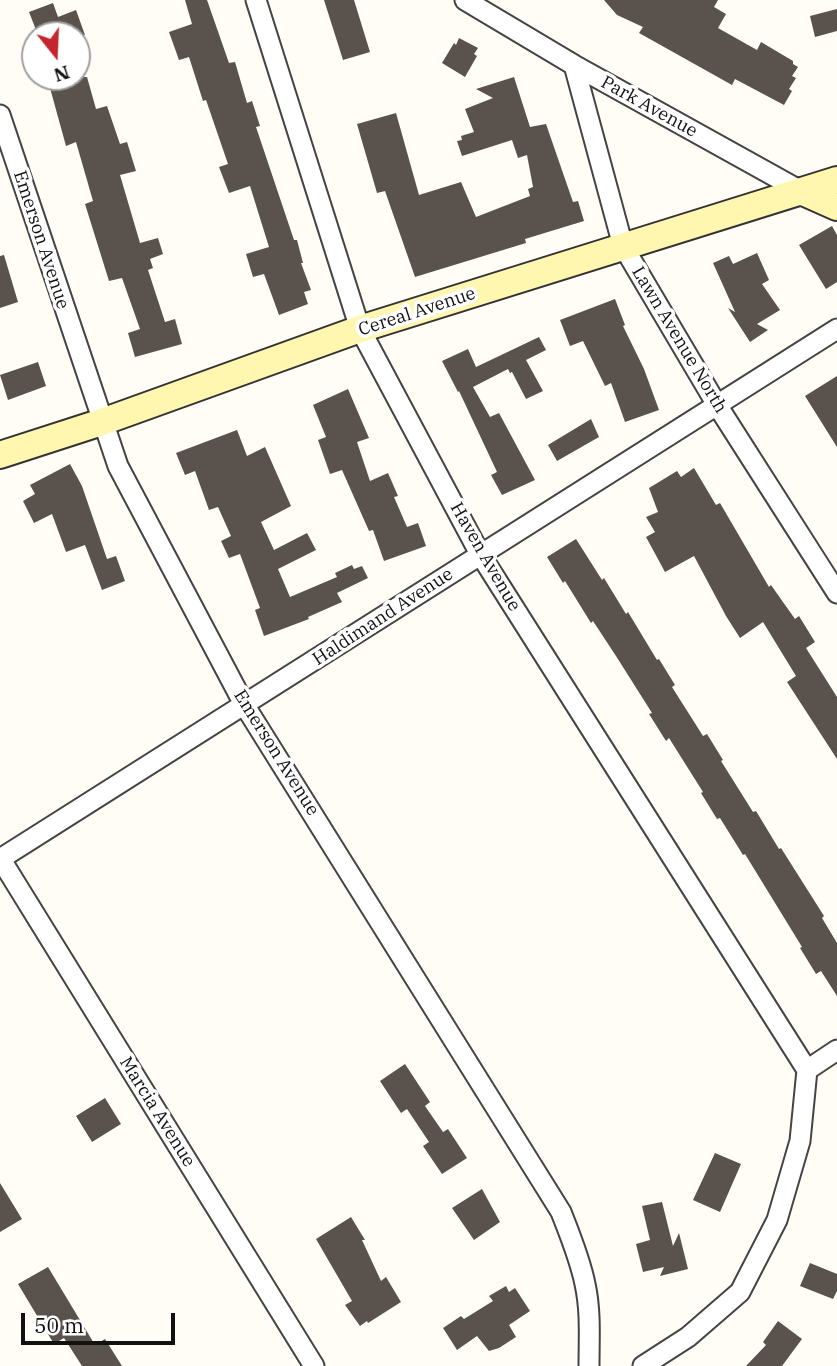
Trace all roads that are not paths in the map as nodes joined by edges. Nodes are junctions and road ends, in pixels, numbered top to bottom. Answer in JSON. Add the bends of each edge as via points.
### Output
{"nodes":[{"id":1,"x":256,"y":0,"type":"edge"},
{"id":2,"x":465,"y":0,"type":"edge"},
{"id":3,"x":574,"y":65,"type":"junction"},
{"id":4,"x":0,"y":115,"type":"edge"},
{"id":5,"x":837,"y":180,"type":"edge"},
{"id":6,"x":802,"y":191,"type":"junction"},
{"id":7,"x":837,"y":207,"type":"edge"},
{"id":8,"x":623,"y":246,"type":"junction"},
{"id":9,"x":360,"y":329,"type":"junction"},
{"id":10,"x":837,"y":329,"type":"edge"},
{"id":11,"x":717,"y":405,"type":"junction"},
{"id":12,"x":102,"y":422,"type":"junction"},
{"id":13,"x":0,"y":455,"type":"edge"},
{"id":14,"x":480,"y":554,"type":"junction"},
{"id":15,"x":837,"y":593,"type":"edge"},
{"id":16,"x":245,"y":706,"type":"junction"},
{"id":17,"x":0,"y":859,"type":"edge"},
{"id":18,"x":837,"y":1050,"type":"edge"},
{"id":19,"x":807,"y":1070,"type":"junction"},
{"id":20,"x":314,"y":1366,"type":"edge"},
{"id":21,"x":589,"y":1366,"type":"edge"},
{"id":22,"x":643,"y":1366,"type":"edge"}],
"edges":[{"from":1,"to":9,"type":"street","name":"Haven Avenue"},
{"from":2,"to":3,"type":"street","name":"Park Avenue"},
{"from":3,"to":6,"type":"street","name":"Park Avenue"},
{"from":3,"to":8,"type":"street","name":"Lawn Avenue North"},
{"from":4,"to":12,"type":"street","name":"Emerson Avenue"},
{"from":5,"to":6,"type":"street","name":"Cereal Avenue"},
{"from":6,"to":7,"type":"street","name":"Park Avenue"},
{"from":6,"to":8,"type":"street","name":"Cereal Avenue"},
{"from":8,"to":9,"type":"street","name":"Cereal Avenue"},
{"from":8,"to":11,"type":"street","name":"Lawn Avenue North"},
{"from":9,"to":12,"type":"street","name":"Cereal Avenue"},
{"from":9,"to":14,"type":"street","name":"Haven Avenue"},
{"from":10,"to":11,"type":"street","name":"Haldimand Avenue"},
{"from":11,"to":14,"type":"street","name":"Haldimand Avenue"},
{"from":11,"to":15,"type":"street","name":"Lawn Avenue North"},
{"from":12,"to":13,"type":"street","name":"Cereal Avenue"},
{"from":12,"to":16,"type":"street","name":"Emerson Avenue","via":[[124,477]]},
{"from":14,"to":16,"type":"street","name":"Haldimand Avenue"},
{"from":14,"to":19,"type":"street","name":"Haven Avenue"},
{"from":16,"to":17,"type":"street","name":"Haldimand Avenue"},
{"from":16,"to":21,"type":"street","name":"Emerson Avenue","via":[[561,1212],[586,1286]]},
{"from":17,"to":20,"type":"street","name":"Marcia Avenue"},
{"from":18,"to":19,"type":"street"},
{"from":19,"to":22,"type":"street","via":[[800,1142],[777,1220],[740,1292],[688,1337]]}]}
